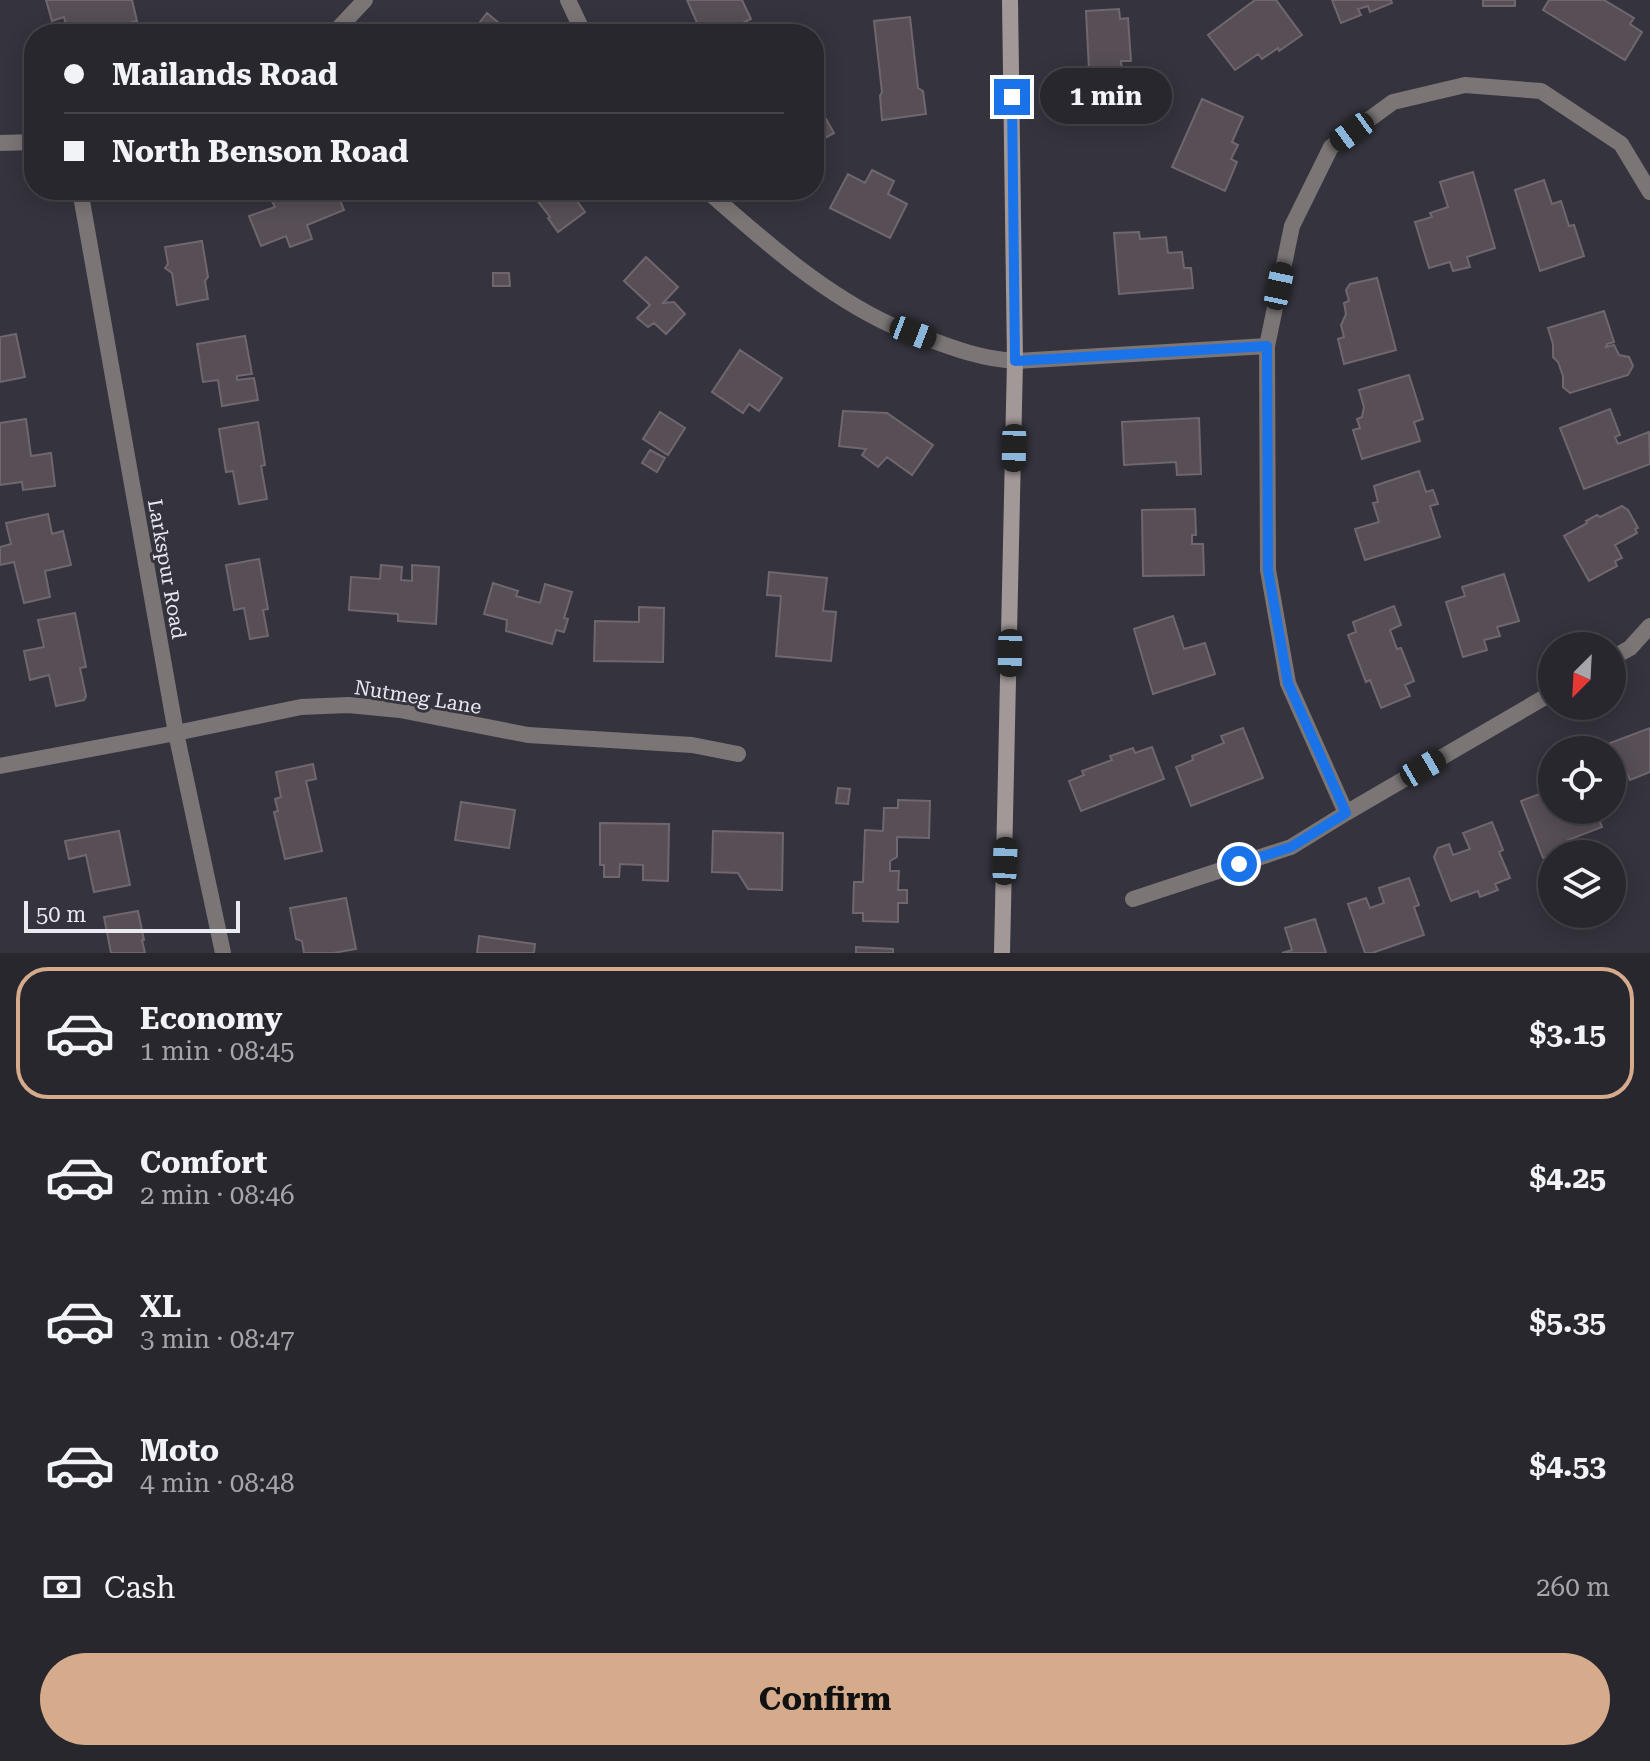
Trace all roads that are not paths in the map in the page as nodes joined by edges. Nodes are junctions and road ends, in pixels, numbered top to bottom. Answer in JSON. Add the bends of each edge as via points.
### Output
{"nodes":[{"id":1,"x":365,"y":0,"type":"edge"},
{"id":2,"x":568,"y":0,"type":"edge"},
{"id":3,"x":1010,"y":0,"type":"edge"},
{"id":4,"x":342,"y":24,"type":"edge"},
{"id":5,"x":579,"y":24,"type":"edge"},
{"id":6,"x":24,"y":142,"type":"edge"},
{"id":7,"x":0,"y":143,"type":"edge"},
{"id":8,"x":1650,"y":192,"type":"edge"},
{"id":9,"x":82,"y":200,"type":"edge"},
{"id":10,"x":718,"y":200,"type":"edge"},
{"id":11,"x":1267,"y":346,"type":"junction"},
{"id":12,"x":1015,"y":361,"type":"junction"},
{"id":13,"x":1650,"y":626,"type":"edge"},
{"id":14,"x":1626,"y":650,"type":"edge"},
{"id":15,"x":1538,"y":701,"type":"edge"},
{"id":16,"x":176,"y":733,"type":"junction"},
{"id":17,"x":738,"y":754,"type":"dead end"},
{"id":18,"x":0,"y":766,"type":"edge"},
{"id":19,"x":1346,"y":813,"type":"junction"},
{"id":20,"x":1133,"y":899,"type":"dead end"},
{"id":21,"x":223,"y":953,"type":"edge"},
{"id":22,"x":1002,"y":953,"type":"edge"}],
"edges":[{"from":1,"to":4,"type":"street"},
{"from":2,"to":5,"type":"street"},
{"from":3,"to":12,"type":"main road"},
{"from":6,"to":7,"type":"street"},
{"from":8,"to":11,"type":"street","via":[[1621,144],[1541,91],[1465,85],[1393,102],[1331,147],[1292,226]]},
{"from":9,"to":16,"type":"street","name":"Larkspur Road"},
{"from":10,"to":12,"type":"street","via":[[794,265],[891,325],[958,351]]},
{"from":11,"to":12,"type":"street"},
{"from":11,"to":19,"type":"street","via":[[1268,570],[1288,683]]},
{"from":12,"to":22,"type":"main road"},
{"from":13,"to":14,"type":"street"},
{"from":15,"to":19,"type":"street"},
{"from":16,"to":17,"type":"street","name":"Nutmeg Lane","via":[[301,707],[348,705],[528,735],[692,745]]},
{"from":16,"to":18,"type":"street","name":"Nutmeg Lane"},
{"from":16,"to":21,"type":"street","name":"Larkspur Road"},
{"from":19,"to":20,"type":"street","via":[[1291,847]]}]}
